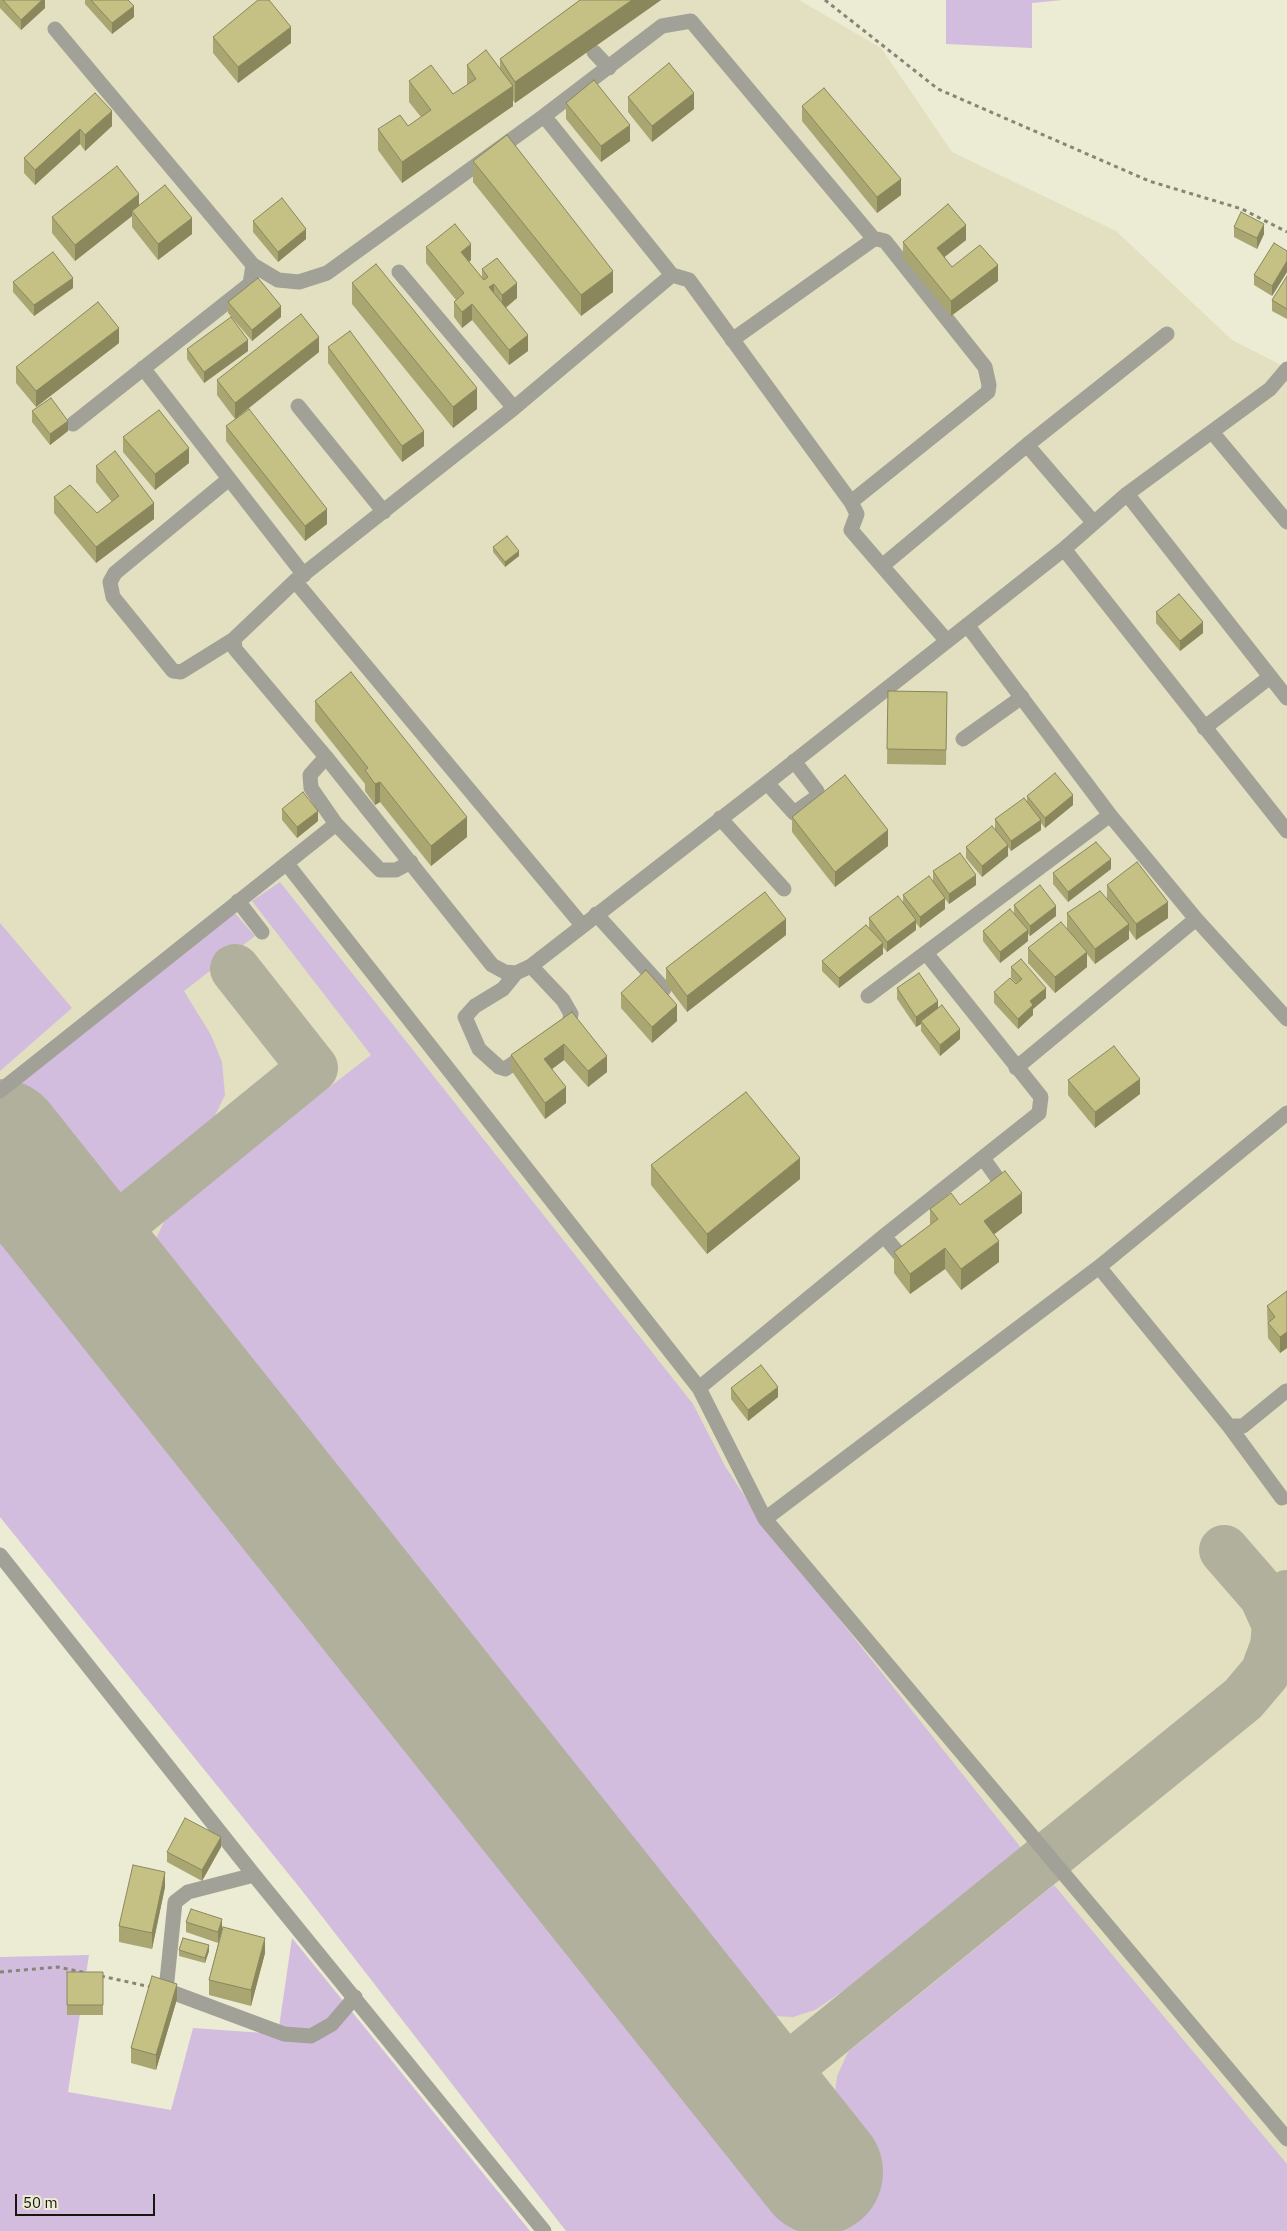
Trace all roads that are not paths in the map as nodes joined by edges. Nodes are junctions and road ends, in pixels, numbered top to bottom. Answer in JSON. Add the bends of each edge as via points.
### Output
{"nodes":[{"id":1,"x":55,"y":29,"type":"dead end"},
{"id":2,"x":594,"y":52,"type":"dead end"},
{"id":3,"x":609,"y":68,"type":"junction"},
{"id":4,"x":544,"y":116,"type":"junction"},
{"id":5,"x":874,"y":239,"type":"junction"},
{"id":6,"x":253,"y":265,"type":"junction"},
{"id":7,"x":400,"y":272,"type":"dead end"},
{"id":8,"x":672,"y":275,"type":"junction"},
{"id":9,"x":1167,"y":334,"type":"dead end"},
{"id":10,"x":732,"y":340,"type":"junction"},
{"id":11,"x":142,"y":368,"type":"junction"},
{"id":12,"x":1287,"y":369,"type":"edge"},
{"id":13,"x":298,"y":406,"type":"dead end"},
{"id":14,"x":514,"y":408,"type":"junction"},
{"id":15,"x":73,"y":424,"type":"dead end"},
{"id":16,"x":1212,"y":432,"type":"junction"},
{"id":17,"x":1027,"y":445,"type":"junction"},
{"id":18,"x":229,"y":479,"type":"junction"},
{"id":19,"x":1127,"y":494,"type":"junction"},
{"id":20,"x":851,"y":502,"type":"junction"},
{"id":21,"x":384,"y":512,"type":"junction"},
{"id":22,"x":1287,"y":522,"type":"edge"},
{"id":23,"x":1094,"y":523,"type":"junction"},
{"id":24,"x":1064,"y":549,"type":"junction"},
{"id":25,"x":882,"y":566,"type":"junction"},
{"id":26,"x":299,"y":578,"type":"junction"},
{"id":27,"x":967,"y":625,"type":"junction"},
{"id":28,"x":234,"y":639,"type":"junction"},
{"id":29,"x":946,"y":641,"type":"junction"},
{"id":30,"x":1270,"y":677,"type":"junction"},
{"id":31,"x":1022,"y":697,"type":"junction"},
{"id":32,"x":1287,"y":698,"type":"edge"},
{"id":33,"x":1204,"y":728,"type":"junction"},
{"id":34,"x":963,"y":739,"type":"dead end"},
{"id":35,"x":326,"y":757,"type":"junction"},
{"id":36,"x":794,"y":761,"type":"junction"},
{"id":37,"x":767,"y":783,"type":"junction"},
{"id":38,"x":1110,"y":815,"type":"junction"},
{"id":39,"x":720,"y":818,"type":"junction"},
{"id":40,"x":336,"y":824,"type":"junction"},
{"id":41,"x":1287,"y":831,"type":"edge"},
{"id":42,"x":411,"y":862,"type":"junction"},
{"id":43,"x":286,"y":864,"type":"junction"},
{"id":44,"x":784,"y":889,"type":"dead end"},
{"id":45,"x":238,"y":901,"type":"junction"},
{"id":46,"x":596,"y":914,"type":"junction"},
{"id":47,"x":1196,"y":919,"type":"junction"},
{"id":48,"x":582,"y":925,"type":"junction"},
{"id":49,"x":262,"y":932,"type":"dead end"},
{"id":50,"x":926,"y":953,"type":"junction"},
{"id":51,"x":531,"y":966,"type":"junction"},
{"id":52,"x":516,"y":973,"type":"junction"},
{"id":53,"x":664,"y":989,"type":"edge"},
{"id":54,"x":868,"y":996,"type":"dead end"},
{"id":55,"x":1287,"y":1019,"type":"edge"},
{"id":56,"x":1016,"y":1068,"type":"junction"},
{"id":57,"x":0,"y":1091,"type":"edge"},
{"id":58,"x":1287,"y":1113,"type":"edge"},
{"id":59,"x":984,"y":1158,"type":"junction"},
{"id":60,"x":977,"y":1204,"type":"edge"},
{"id":61,"x":884,"y":1236,"type":"junction"},
{"id":62,"x":927,"y":1240,"type":"edge"},
{"id":63,"x":1099,"y":1267,"type":"junction"},
{"id":64,"x":699,"y":1388,"type":"junction"},
{"id":65,"x":1286,"y":1392,"type":"dead end"},
{"id":66,"x":1229,"y":1426,"type":"junction"},
{"id":67,"x":1282,"y":1498,"type":"dead end"},
{"id":68,"x":765,"y":1519,"type":"junction"},
{"id":69,"x":0,"y":1555,"type":"edge"},
{"id":70,"x":254,"y":1875,"type":"junction"},
{"id":71,"x":355,"y":1997,"type":"junction"},
{"id":72,"x":1287,"y":2139,"type":"edge"},
{"id":73,"x":544,"y":2231,"type":"edge"}],
"edges":[{"from":1,"to":6,"type":"street"},
{"from":2,"to":3,"type":"street"},
{"from":3,"to":4,"type":"street"},
{"from":3,"to":5,"type":"street","via":[[662,26],[691,21]]},
{"from":4,"to":6,"type":"street","via":[[327,273],[299,282],[278,280]]},
{"from":4,"to":8,"type":"street"},
{"from":5,"to":10,"type":"street"},
{"from":5,"to":20,"type":"street","via":[[885,241],[985,367],[989,385],[988,392]]},
{"from":6,"to":11,"type":"street","via":[[250,284]]},
{"from":7,"to":14,"type":"street"},
{"from":8,"to":10,"type":"street","via":[[689,280]]},
{"from":8,"to":14,"type":"street"},
{"from":9,"to":17,"type":"street"},
{"from":10,"to":20,"type":"street"},
{"from":11,"to":15,"type":"street"},
{"from":11,"to":18,"type":"street"},
{"from":12,"to":16,"type":"street","via":[[1270,389]]},
{"from":13,"to":21,"type":"street"},
{"from":14,"to":21,"type":"street"},
{"from":16,"to":19,"type":"street"},
{"from":16,"to":22,"type":"street"},
{"from":17,"to":23,"type":"street"},
{"from":17,"to":25,"type":"street"},
{"from":18,"to":26,"type":"street"},
{"from":18,"to":28,"type":"street","via":[[115,573],[110,582],[113,597],[173,671],[181,672]]},
{"from":19,"to":23,"type":"street"},
{"from":19,"to":30,"type":"street"},
{"from":20,"to":25,"type":"street","via":[[858,514],[851,530]]},
{"from":21,"to":26,"type":"street"},
{"from":23,"to":24,"type":"street"},
{"from":24,"to":27,"type":"street"},
{"from":24,"to":33,"type":"street"},
{"from":25,"to":29,"type":"street"},
{"from":26,"to":28,"type":"street"},
{"from":26,"to":48,"type":"street"},
{"from":27,"to":29,"type":"street"},
{"from":27,"to":31,"type":"street"},
{"from":28,"to":35,"type":"street","via":[[235,649]]},
{"from":29,"to":36,"type":"street"},
{"from":30,"to":32,"type":"street"},
{"from":30,"to":33,"type":"street"},
{"from":31,"to":34,"type":"street"},
{"from":31,"to":38,"type":"street"},
{"from":33,"to":41,"type":"street"},
{"from":35,"to":40,"type":"street","via":[[310,775],[311,788]]},
{"from":35,"to":42,"type":"street"},
{"from":36,"to":37,"type":"street"},
{"from":36,"to":37,"type":"street","via":[[817,791],[817,797],[794,813]]},
{"from":37,"to":39,"type":"street"},
{"from":38,"to":47,"type":"street"},
{"from":38,"to":50,"type":"street"},
{"from":39,"to":44,"type":"street"},
{"from":39,"to":46,"type":"street"},
{"from":40,"to":42,"type":"street","via":[[380,870],[396,870]]},
{"from":40,"to":43,"type":"street"},
{"from":42,"to":52,"type":"street","via":[[492,965],[505,972]]},
{"from":43,"to":45,"type":"street"},
{"from":43,"to":64,"type":"street"},
{"from":45,"to":49,"type":"street"},
{"from":45,"to":57,"type":"street"},
{"from":46,"to":48,"type":"street"},
{"from":46,"to":53,"type":"street"},
{"from":47,"to":55,"type":"street"},
{"from":47,"to":56,"type":"street"},
{"from":48,"to":51,"type":"street"},
{"from":50,"to":54,"type":"street"},
{"from":50,"to":56,"type":"street"},
{"from":51,"to":52,"type":"street"},
{"from":51,"to":52,"type":"street","via":[[563,1000],[571,1014],[569,1023],[505,1069],[479,1049],[465,1017],[475,1006],[503,989]]},
{"from":56,"to":59,"type":"street","via":[[1040,1097],[1039,1113]]},
{"from":58,"to":63,"type":"street"},
{"from":59,"to":60,"type":"street","via":[[998,1179],[998,1188]]},
{"from":59,"to":61,"type":"street"},
{"from":61,"to":62,"type":"street","via":[[900,1255],[906,1256]]},
{"from":61,"to":64,"type":"street"},
{"from":63,"to":66,"type":"street"},
{"from":63,"to":68,"type":"street"},
{"from":64,"to":68,"type":"street"},
{"from":65,"to":66,"type":"street","via":[[1243,1426]]},
{"from":66,"to":67,"type":"street"},
{"from":68,"to":72,"type":"street"},
{"from":69,"to":70,"type":"street"},
{"from":70,"to":71,"type":"street"},
{"from":70,"to":71,"type":"street","via":[[188,1892],[175,1902],[166,1990],[284,2034],[311,2036],[332,2024]]},
{"from":71,"to":73,"type":"street"}]}
